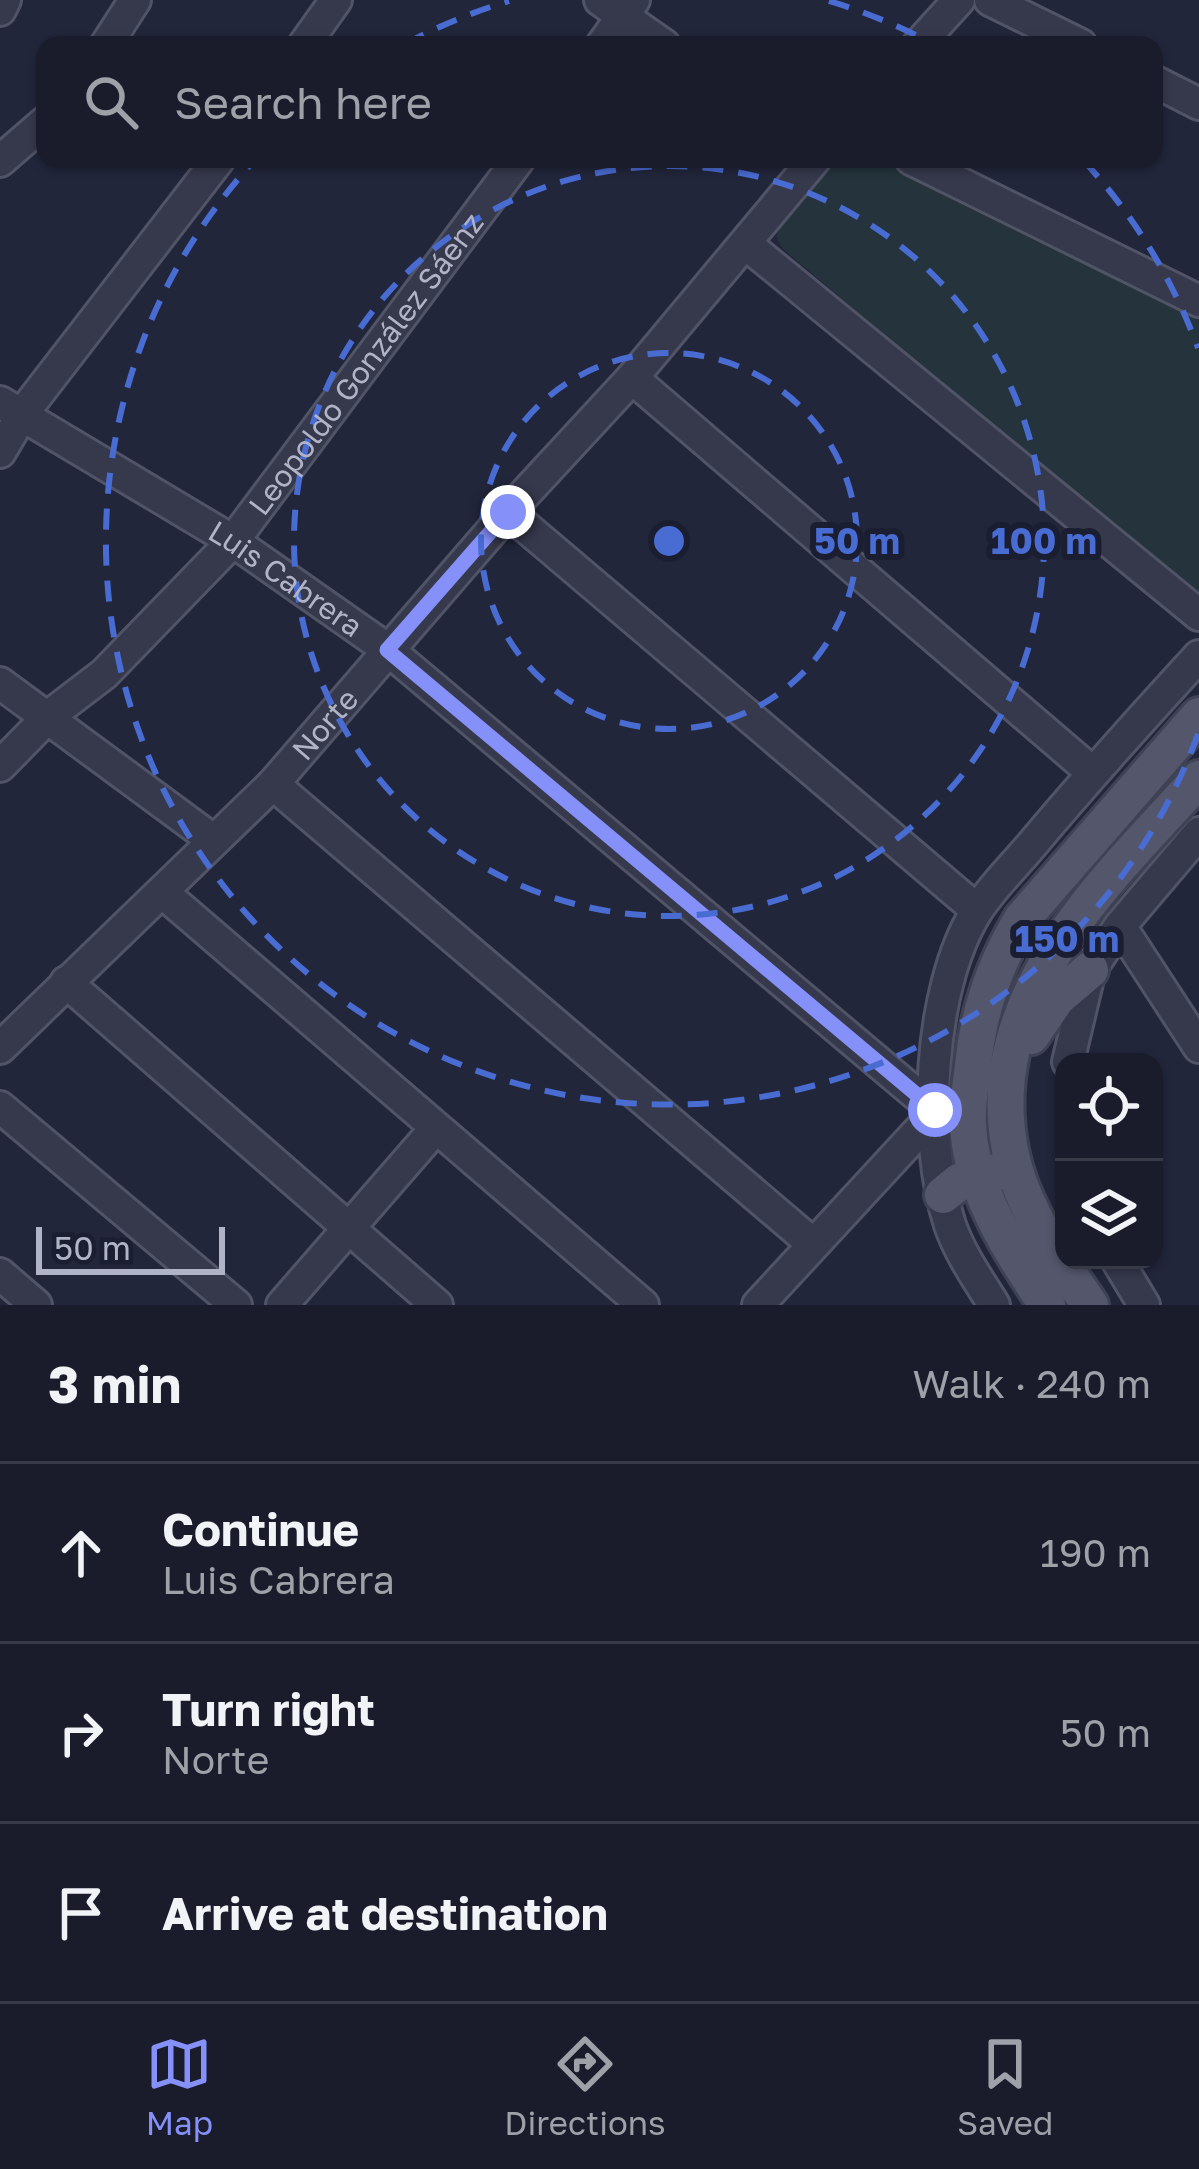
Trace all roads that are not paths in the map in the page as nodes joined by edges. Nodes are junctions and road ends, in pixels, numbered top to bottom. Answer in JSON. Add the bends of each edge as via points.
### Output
{"nodes":[{"id":1,"x":5,"y":0,"type":"edge"},
{"id":2,"x":135,"y":0,"type":"edge"},
{"id":3,"x":336,"y":0,"type":"edge"},
{"id":4,"x":959,"y":0,"type":"edge"},
{"id":5,"x":990,"y":0,"type":"edge"},
{"id":6,"x":619,"y":5,"type":"edge"},
{"id":7,"x":0,"y":10,"type":"edge"},
{"id":8,"x":112,"y":36,"type":"edge"},
{"id":9,"x":310,"y":36,"type":"edge"},
{"id":10,"x":606,"y":36,"type":"edge"},
{"id":11,"x":654,"y":36,"type":"edge"},
{"id":12,"x":926,"y":36,"type":"edge"},
{"id":13,"x":1063,"y":36,"type":"edge"},
{"id":14,"x":1163,"y":86,"type":"edge"},
{"id":15,"x":1199,"y":104,"type":"edge"},
{"id":16,"x":36,"y":130,"type":"edge"},
{"id":17,"x":0,"y":161,"type":"edge"},
{"id":18,"x":211,"y":168,"type":"edge"},
{"id":19,"x":512,"y":168,"type":"edge"},
{"id":20,"x":808,"y":168,"type":"edge"},
{"id":21,"x":929,"y":168,"type":"edge"},
{"id":22,"x":746,"y":244,"type":"junction"},
{"id":23,"x":1199,"y":301,"type":"edge"},
{"id":24,"x":632,"y":378,"type":"junction"},
{"id":25,"x":11,"y":408,"type":"edge"},
{"id":26,"x":0,"y":452,"type":"edge"},
{"id":27,"x":508,"y":512,"type":"junction"},
{"id":28,"x":233,"y":541,"type":"junction"},
{"id":29,"x":1199,"y":615,"type":"edge"},
{"id":30,"x":387,"y":650,"type":"junction"},
{"id":31,"x":1199,"y":656,"type":"edge"},
{"id":32,"x":0,"y":683,"type":"edge"},
{"id":33,"x":49,"y":716,"type":"junction"},
{"id":34,"x":1199,"y":716,"type":"edge"},
{"id":35,"x":0,"y":766,"type":"edge"},
{"id":36,"x":1093,"y":773,"type":"junction"},
{"id":37,"x":1199,"y":779,"type":"edge"},
{"id":38,"x":273,"y":784,"type":"junction"},
{"id":39,"x":1199,"y":833,"type":"edge"},
{"id":40,"x":213,"y":840,"type":"junction"},
{"id":41,"x":162,"y":892,"type":"junction"},
{"id":42,"x":977,"y":910,"type":"junction"},
{"id":43,"x":1120,"y":926,"type":"junction"},
{"id":44,"x":1090,"y":970,"type":"junction"},
{"id":45,"x":66,"y":982,"type":"junction"},
{"id":46,"x":1199,"y":1046,"type":"edge"},
{"id":47,"x":0,"y":1048,"type":"edge"},
{"id":48,"x":1070,"y":1053,"type":"edge"},
{"id":49,"x":1009,"y":1070,"type":"junction"},
{"id":50,"x":970,"y":1091,"type":"junction"},
{"id":51,"x":0,"y":1107,"type":"edge"},
{"id":52,"x":935,"y":1110,"type":"junction"},
{"id":53,"x":436,"y":1128,"type":"junction"},
{"id":54,"x":998,"y":1172,"type":"junction"},
{"id":55,"x":943,"y":1195,"type":"junction"},
{"id":56,"x":346,"y":1228,"type":"junction"},
{"id":57,"x":813,"y":1244,"type":"junction"},
{"id":58,"x":1123,"y":1269,"type":"edge"},
{"id":59,"x":0,"y":1274,"type":"edge"},
{"id":60,"x":36,"y":1305,"type":"edge"},
{"id":61,"x":236,"y":1305,"type":"edge"},
{"id":62,"x":282,"y":1305,"type":"edge"},
{"id":63,"x":436,"y":1305,"type":"edge"},
{"id":64,"x":643,"y":1305,"type":"edge"},
{"id":65,"x":758,"y":1305,"type":"edge"},
{"id":66,"x":994,"y":1305,"type":"edge"},
{"id":67,"x":1047,"y":1305,"type":"edge"},
{"id":68,"x":1090,"y":1305,"type":"edge"},
{"id":69,"x":1144,"y":1305,"type":"edge"}],
"edges":[{"from":1,"to":7,"type":"street"},
{"from":2,"to":8,"type":"street"},
{"from":3,"to":9,"type":"street"},
{"from":4,"to":12,"type":"street"},
{"from":5,"to":13,"type":"street"},
{"from":6,"to":10,"type":"street"},
{"from":6,"to":11,"type":"street"},
{"from":14,"to":15,"type":"street"},
{"from":16,"to":17,"type":"street"},
{"from":18,"to":25,"type":"street"},
{"from":19,"to":28,"type":"street","name":"Leopoldo González Sáenz"},
{"from":20,"to":22,"type":"street","name":"Norte"},
{"from":21,"to":23,"type":"street"},
{"from":22,"to":24,"type":"street","name":"Norte"},
{"from":22,"to":29,"type":"street"},
{"from":24,"to":27,"type":"street","name":"Norte"},
{"from":24,"to":36,"type":"street"},
{"from":25,"to":26,"type":"street"},
{"from":25,"to":28,"type":"street","name":"Luis Cabrera"},
{"from":27,"to":30,"type":"street","name":"Norte"},
{"from":27,"to":42,"type":"street"},
{"from":28,"to":30,"type":"street","name":"Luis Cabrera"},
{"from":28,"to":33,"type":"street","name":"Leopoldo González Sáenz","via":[[104,674]]},
{"from":30,"to":38,"type":"street","name":"Norte"},
{"from":30,"to":52,"type":"street","name":"Luis Cabrera"},
{"from":31,"to":36,"type":"street"},
{"from":32,"to":33,"type":"street"},
{"from":33,"to":35,"type":"street","name":"Leopoldo González Sáenz"},
{"from":33,"to":40,"type":"street"},
{"from":34,"to":50,"type":"main road","via":[[1022,919],[976,1032]]},
{"from":36,"to":42,"type":"street"},
{"from":37,"to":49,"type":"main road","via":[[1059,940],[1030,997]]},
{"from":38,"to":40,"type":"street","name":"Norte"},
{"from":38,"to":57,"type":"street"},
{"from":39,"to":43,"type":"street"},
{"from":40,"to":41,"type":"street","name":"Norte"},
{"from":41,"to":45,"type":"street","name":"Norte"},
{"from":41,"to":53,"type":"street"},
{"from":42,"to":52,"type":"street","via":[[945,1003]]},
{"from":43,"to":44,"type":"street"},
{"from":43,"to":46,"type":"street"},
{"from":44,"to":48,"type":"street"},
{"from":44,"to":49,"type":"main road","via":[[1057,998]]},
{"from":45,"to":47,"type":"street","name":"Norte"},
{"from":45,"to":56,"type":"street"},
{"from":49,"to":50,"type":"street"},
{"from":49,"to":54,"type":"main road"},
{"from":50,"to":52,"type":"street"},
{"from":50,"to":54,"type":"main road","via":[[968,1124]]},
{"from":51,"to":61,"type":"street"},
{"from":52,"to":55,"type":"street"},
{"from":52,"to":57,"type":"street"},
{"from":53,"to":56,"type":"street"},
{"from":53,"to":64,"type":"street"},
{"from":54,"to":55,"type":"main road"},
{"from":54,"to":67,"type":"main road","via":[[1002,1233]]},
{"from":54,"to":68,"type":"main road"},
{"from":55,"to":66,"type":"street","via":[[957,1242]]},
{"from":56,"to":62,"type":"street"},
{"from":56,"to":63,"type":"street"},
{"from":57,"to":65,"type":"street"},
{"from":58,"to":69,"type":"street"},
{"from":59,"to":60,"type":"street"}]}
